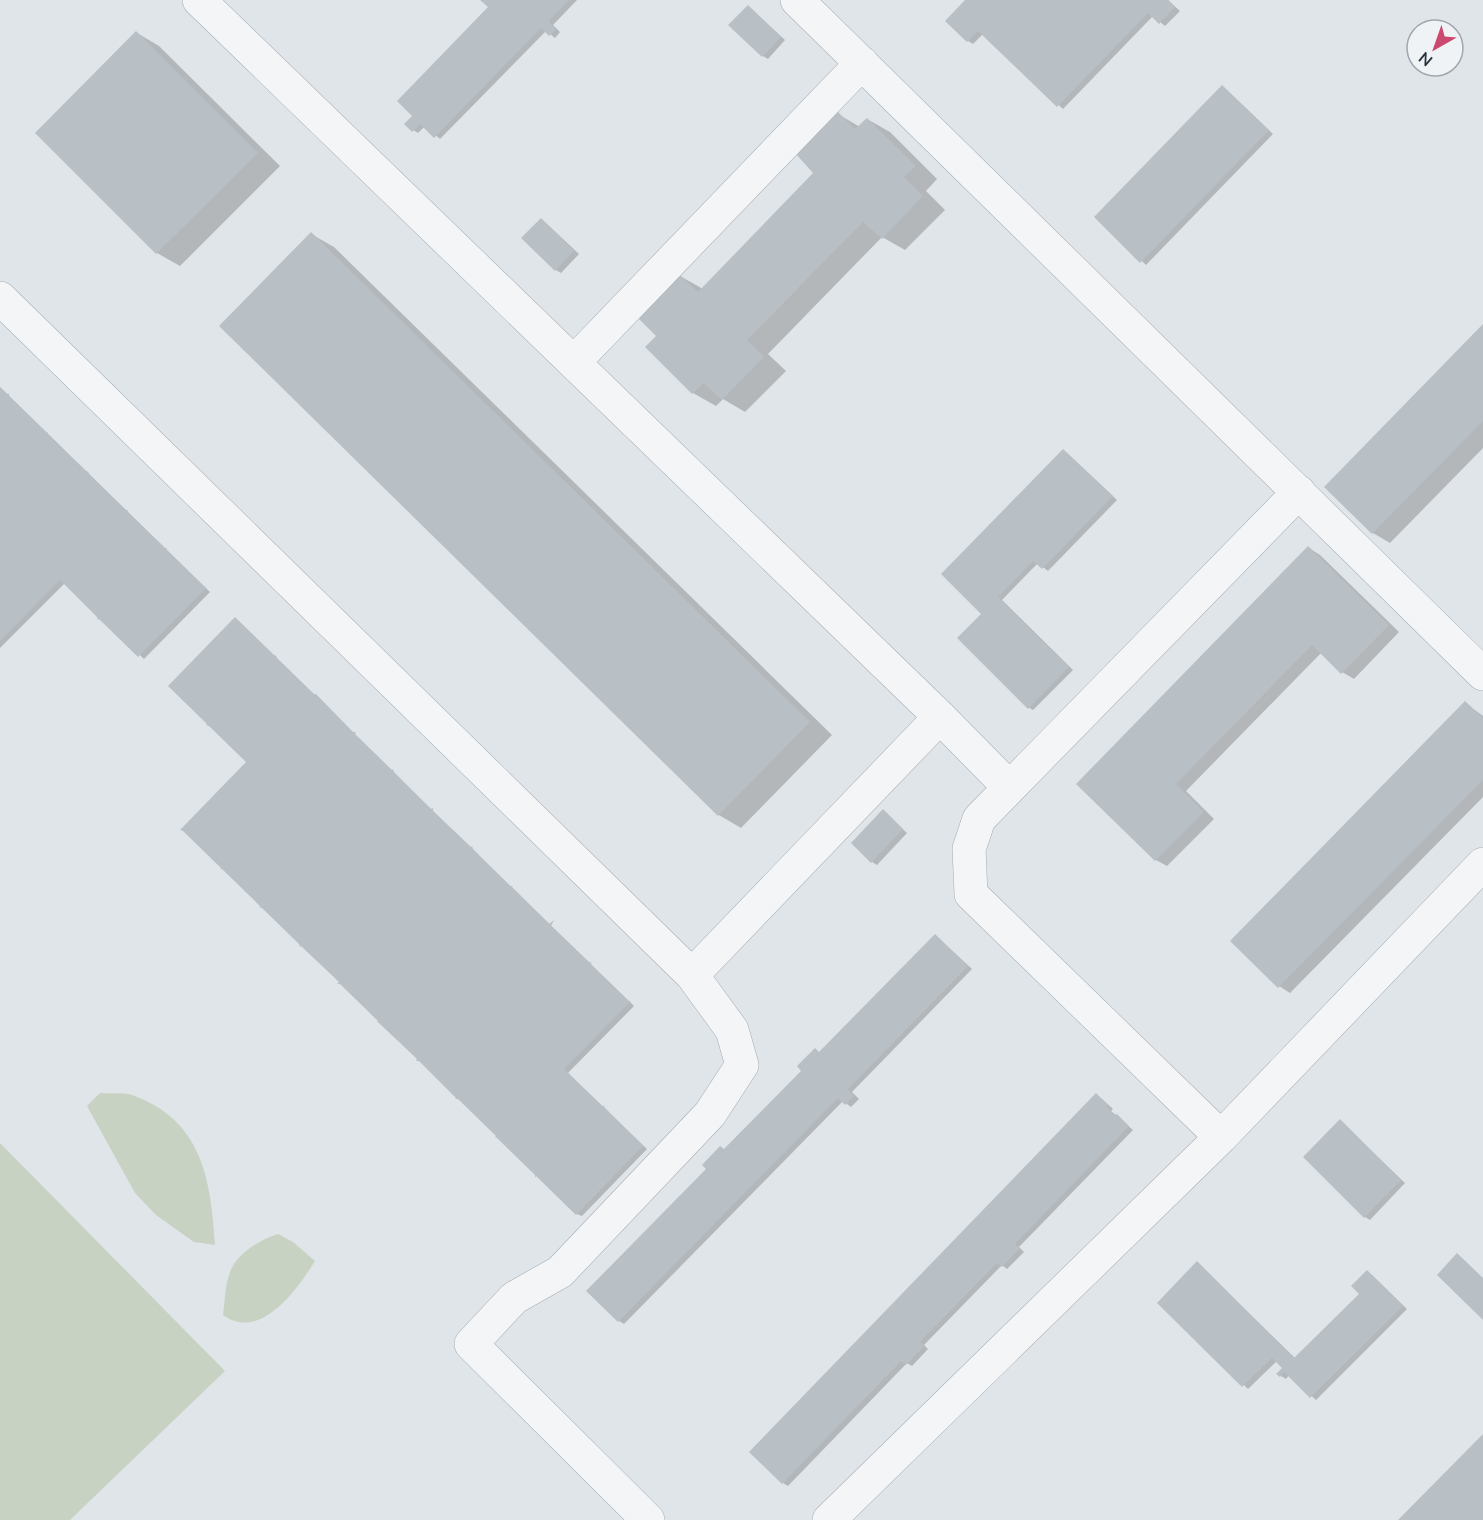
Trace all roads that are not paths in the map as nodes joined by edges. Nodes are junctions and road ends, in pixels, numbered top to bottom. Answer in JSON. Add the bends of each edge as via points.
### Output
{"nodes":[{"id":1,"x":199,"y":0,"type":"edge"},
{"id":2,"x":797,"y":0,"type":"edge"},
{"id":3,"x":862,"y":63,"type":"junction"},
{"id":4,"x":0,"y":298,"type":"edge"},
{"id":5,"x":574,"y":362,"type":"junction"},
{"id":6,"x":1299,"y":492,"type":"junction"},
{"id":7,"x":1483,"y":674,"type":"edge"},
{"id":8,"x":940,"y":717,"type":"junction"},
{"id":9,"x":1009,"y":787,"type":"junction"},
{"id":10,"x":1483,"y":864,"type":"edge"},
{"id":11,"x":692,"y":975,"type":"junction"},
{"id":12,"x":1221,"y":1137,"type":"junction"},
{"id":13,"x":648,"y":1520,"type":"edge"},
{"id":14,"x":828,"y":1520,"type":"edge"}],
"edges":[{"from":1,"to":5,"type":"lane"},
{"from":2,"to":3,"type":"lane"},
{"from":3,"to":5,"type":"lane"},
{"from":3,"to":6,"type":"lane"},
{"from":4,"to":11,"type":"lane"},
{"from":5,"to":8,"type":"lane"},
{"from":6,"to":7,"type":"lane"},
{"from":6,"to":9,"type":"lane"},
{"from":8,"to":9,"type":"lane"},
{"from":8,"to":11,"type":"lane"},
{"from":9,"to":12,"type":"lane","via":[[979,819],[969,849],[971,894]]},
{"from":10,"to":12,"type":"lane"},
{"from":11,"to":13,"type":"lane","via":[[732,1030],[742,1065],[710,1114],[560,1272],[514,1298],[471,1344]]},
{"from":12,"to":14,"type":"lane"}]}
